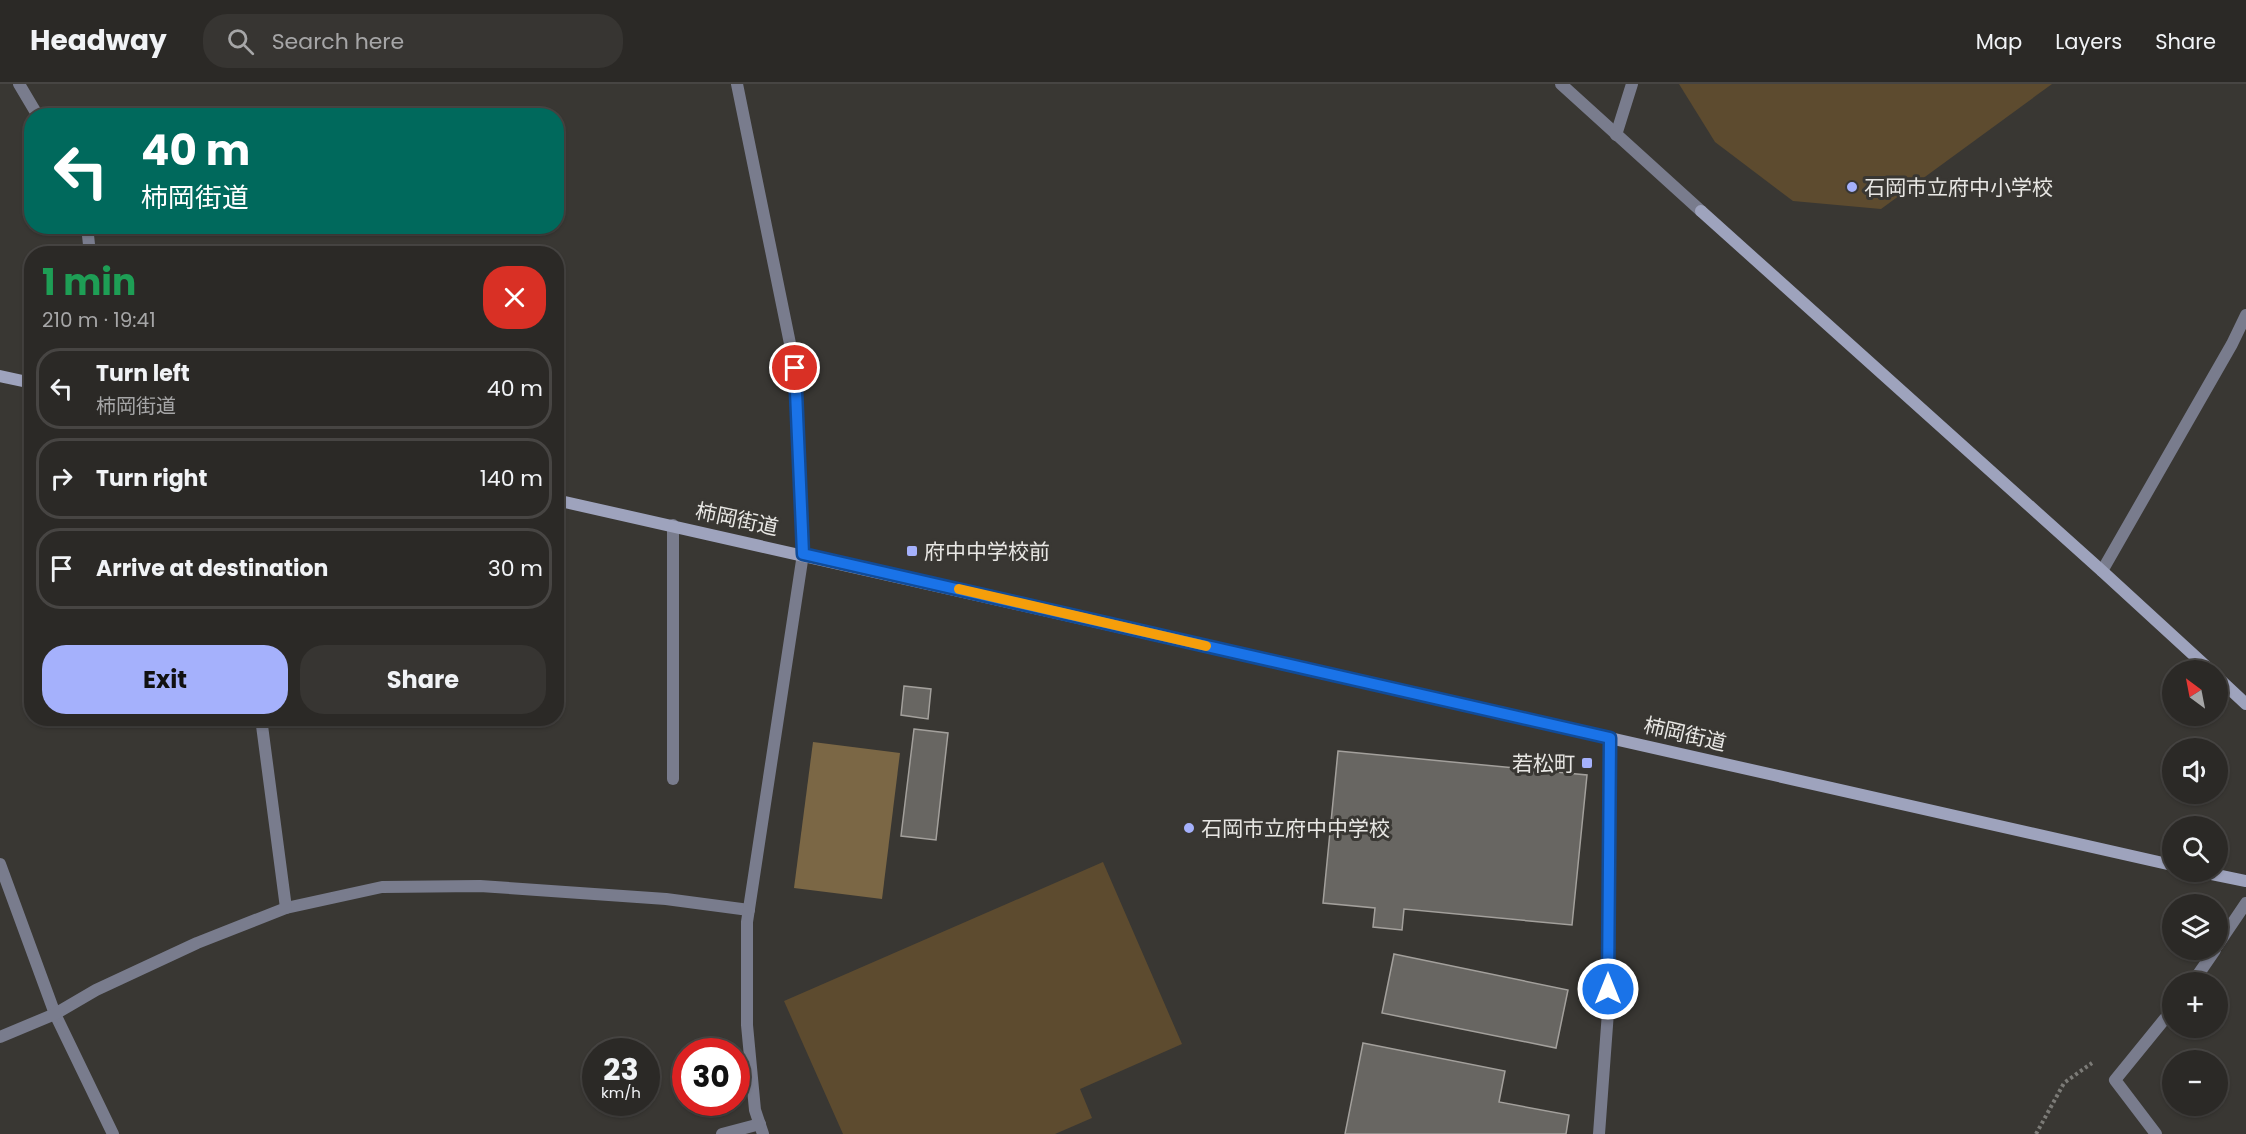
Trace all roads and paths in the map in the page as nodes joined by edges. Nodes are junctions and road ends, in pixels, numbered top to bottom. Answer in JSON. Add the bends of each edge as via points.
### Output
{"nodes":[{"id":1,"x":19,"y":84,"type":"edge"},
{"id":2,"x":738,"y":84,"type":"edge"},
{"id":3,"x":1561,"y":84,"type":"edge"},
{"id":4,"x":1632,"y":84,"type":"edge"},
{"id":5,"x":33,"y":108,"type":"edge"},
{"id":6,"x":1616,"y":135,"type":"junction"},
{"id":7,"x":2246,"y":315,"type":"edge"},
{"id":8,"x":0,"y":376,"type":"edge"},
{"id":9,"x":24,"y":381,"type":"edge"},
{"id":10,"x":564,"y":502,"type":"edge"},
{"id":11,"x":673,"y":525,"type":"junction"},
{"id":12,"x":803,"y":554,"type":"junction"},
{"id":13,"x":2102,"y":570,"type":"junction"},
{"id":14,"x":2199,"y":660,"type":"edge"},
{"id":15,"x":2228,"y":687,"type":"edge"},
{"id":16,"x":2246,"y":704,"type":"edge"},
{"id":17,"x":262,"y":726,"type":"edge"},
{"id":18,"x":1610,"y":738,"type":"junction"},
{"id":19,"x":673,"y":779,"type":"dead end"},
{"id":20,"x":2162,"y":863,"type":"edge"},
{"id":21,"x":0,"y":864,"type":"edge"},
{"id":22,"x":2228,"y":877,"type":"edge"},
{"id":23,"x":2246,"y":881,"type":"edge"},
{"id":24,"x":2246,"y":903,"type":"edge"},
{"id":25,"x":286,"y":908,"type":"junction"},
{"id":26,"x":749,"y":910,"type":"junction"},
{"id":27,"x":2228,"y":930,"type":"edge"},
{"id":28,"x":55,"y":1014,"type":"junction"},
{"id":29,"x":2162,"y":1022,"type":"edge"},
{"id":30,"x":0,"y":1037,"type":"edge"},
{"id":31,"x":2124,"y":1068,"type":"junction"},
{"id":32,"x":761,"y":1129,"type":"edge"},
{"id":33,"x":113,"y":1134,"type":"edge"},
{"id":34,"x":722,"y":1134,"type":"edge"},
{"id":35,"x":1599,"y":1134,"type":"edge"},
{"id":36,"x":2036,"y":1134,"type":"edge"},
{"id":37,"x":2156,"y":1134,"type":"edge"}],
"edges":[{"from":1,"to":5,"type":"street"},
{"from":2,"to":12,"type":"street","via":[[795,368]]},
{"from":3,"to":6,"type":"street"},
{"from":4,"to":6,"type":"street"},
{"from":6,"to":13,"type":"street"},
{"from":7,"to":13,"type":"street"},
{"from":8,"to":9,"type":"street"},
{"from":10,"to":11,"type":"street","name":"柿岡街道"},
{"from":11,"to":12,"type":"street","name":"柿岡街道"},
{"from":11,"to":19,"type":"street"},
{"from":12,"to":18,"type":"street","name":"柿岡街道"},
{"from":12,"to":26,"type":"street"},
{"from":13,"to":14,"type":"street"},
{"from":15,"to":16,"type":"street"},
{"from":17,"to":25,"type":"street"},
{"from":18,"to":20,"type":"street","name":"柿岡街道"},
{"from":18,"to":35,"type":"street","via":[[1608,1012]]},
{"from":21,"to":28,"type":"street"},
{"from":22,"to":23,"type":"street"},
{"from":24,"to":27,"type":"street"},
{"from":25,"to":26,"type":"street","via":[[382,887],[480,886],[666,899]]},
{"from":25,"to":28,"type":"street","via":[[96,990]]},
{"from":26,"to":32,"type":"street","via":[[747,1025],[755,1110]]},
{"from":28,"to":30,"type":"street"},
{"from":28,"to":33,"type":"street"},
{"from":29,"to":31,"type":"street"},
{"from":31,"to":36,"type":"path","via":[[2101,1057],[2064,1083]]},
{"from":31,"to":37,"type":"street","via":[[2115,1080]]},
{"from":32,"to":34,"type":"street"}]}
